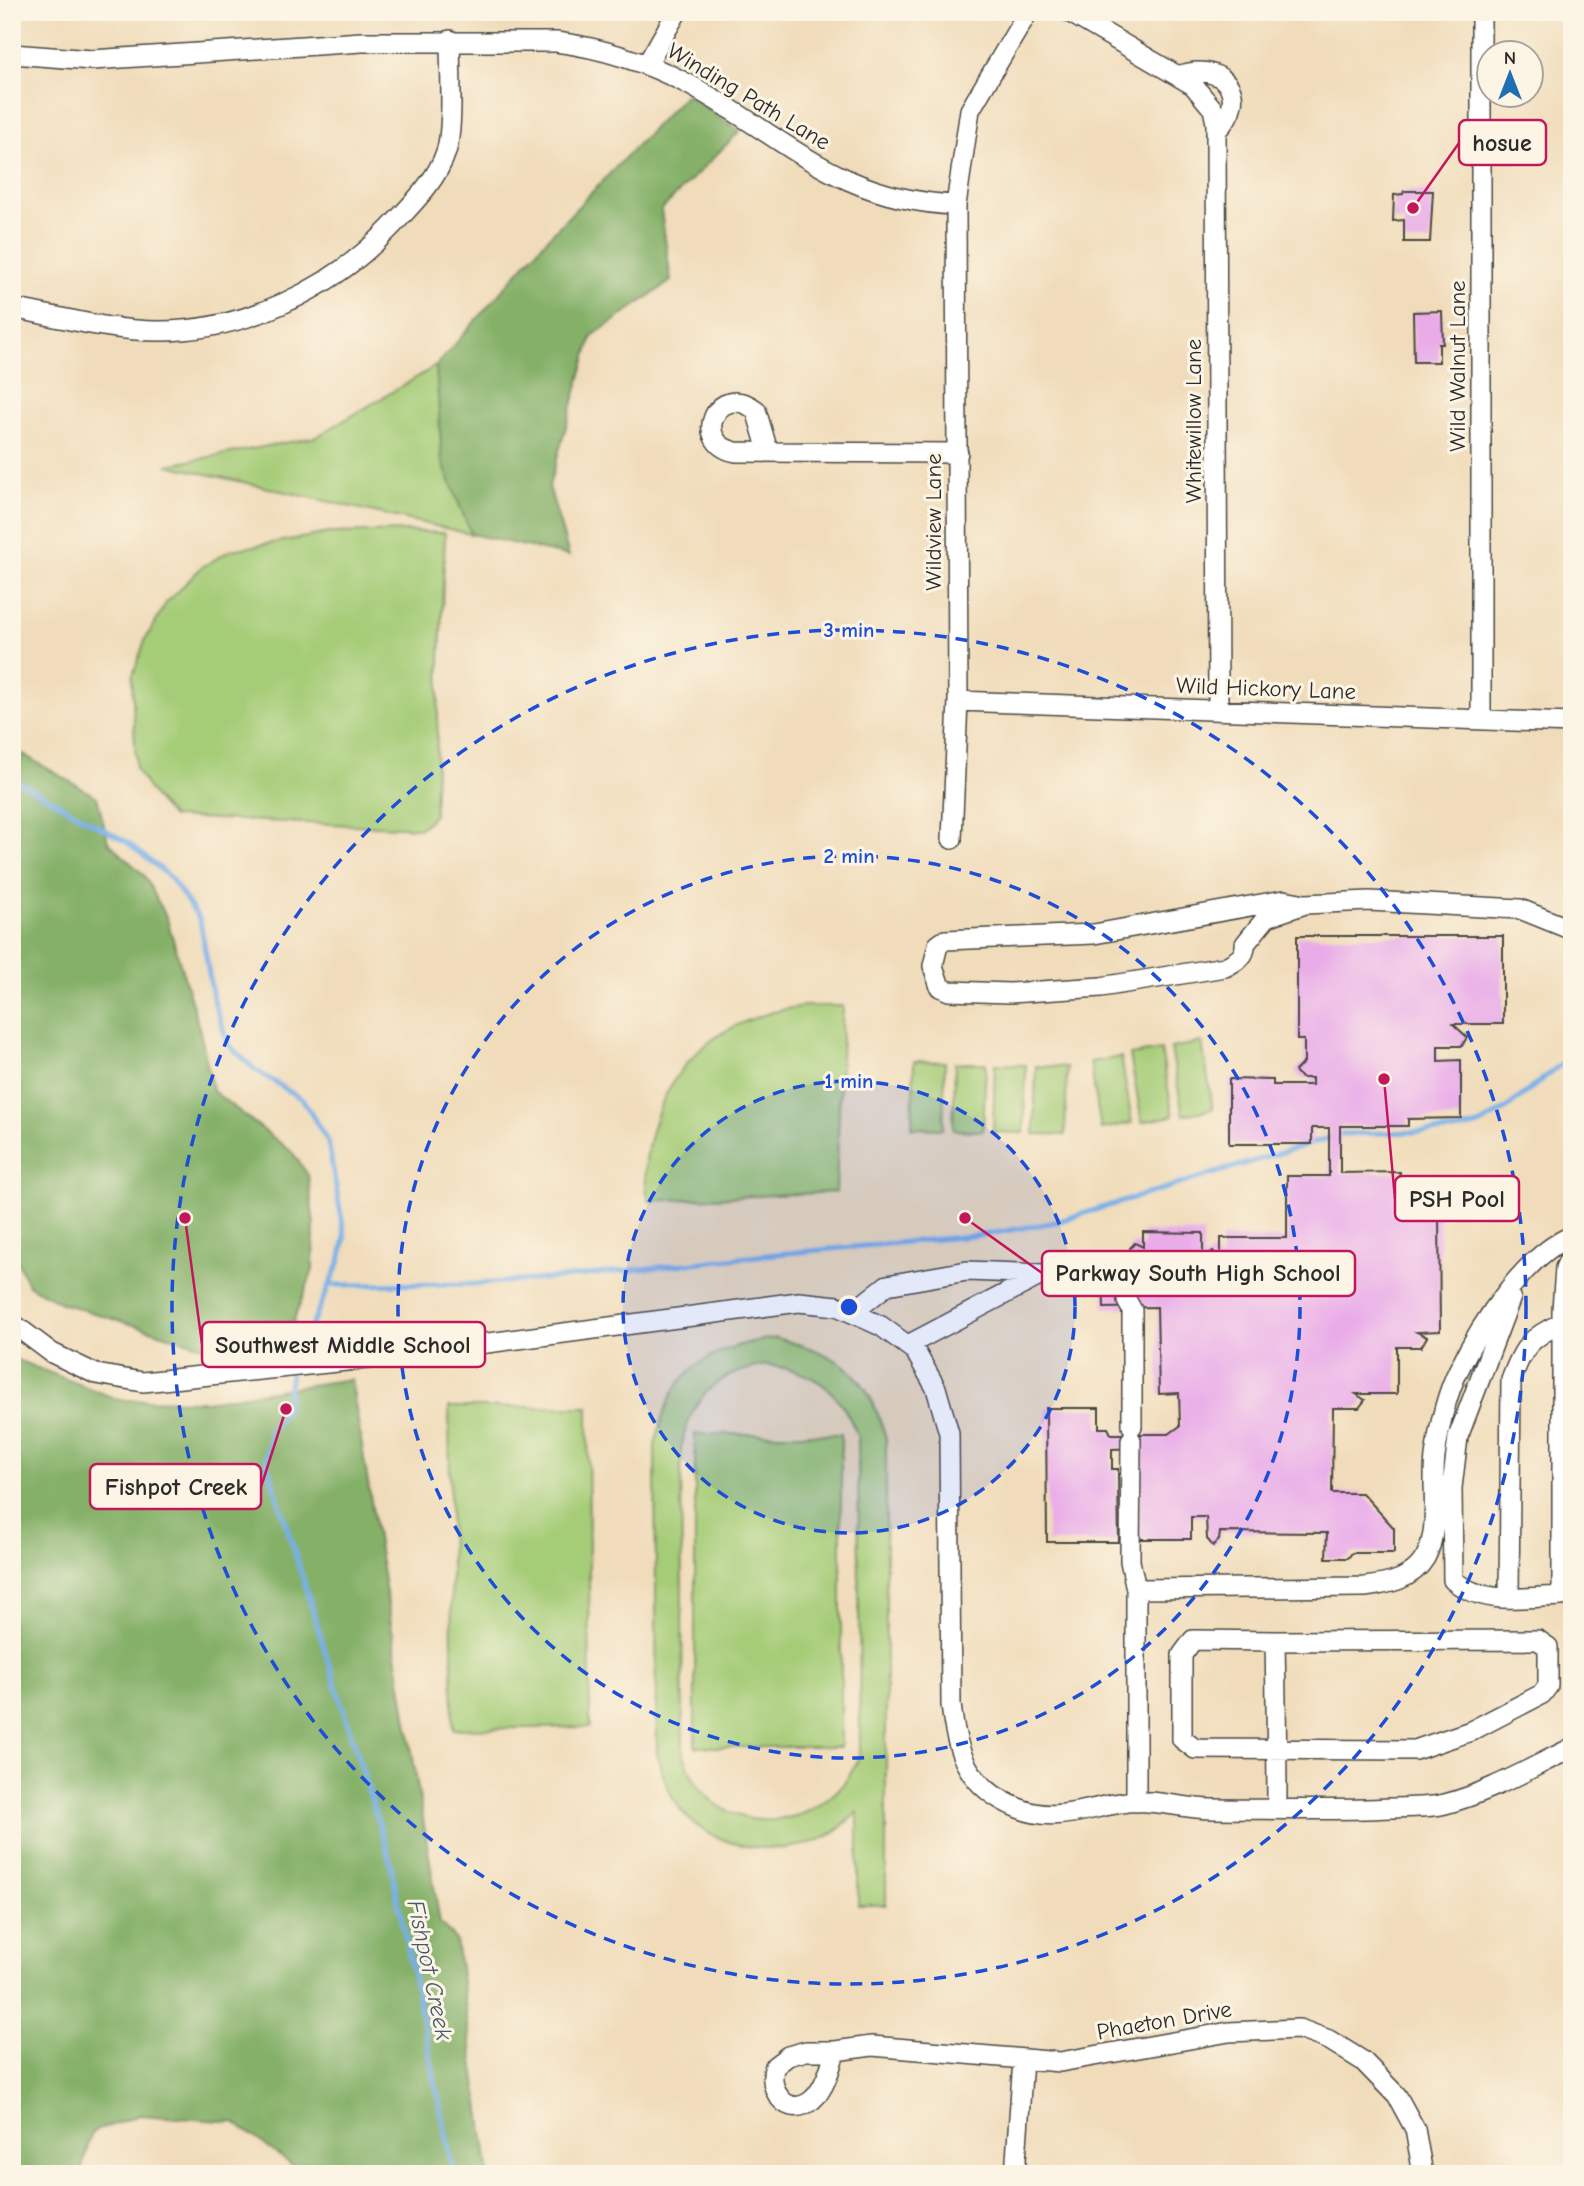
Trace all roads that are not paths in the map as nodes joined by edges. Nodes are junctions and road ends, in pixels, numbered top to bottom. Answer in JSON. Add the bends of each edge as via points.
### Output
{"nodes":[{"id":1,"x":677,"y":12,"type":"edge"},
{"id":2,"x":1028,"y":12,"type":"edge"},
{"id":3,"x":1069,"y":12,"type":"edge"},
{"id":4,"x":1481,"y":12,"type":"edge"},
{"id":5,"x":450,"y":40,"type":"junction"},
{"id":6,"x":12,"y":54,"type":"edge"},
{"id":7,"x":647,"y":64,"type":"junction"},
{"id":8,"x":956,"y":205,"type":"junction"},
{"id":9,"x":12,"y":308,"type":"edge"},
{"id":10,"x":768,"y":451,"type":"dead end"},
{"id":11,"x":958,"y":453,"type":"junction"},
{"id":12,"x":958,"y":701,"type":"junction"},
{"id":13,"x":1218,"y":710,"type":"junction"},
{"id":14,"x":1481,"y":720,"type":"junction"},
{"id":15,"x":1572,"y":723,"type":"edge"},
{"id":16,"x":952,"y":839,"type":"dead end"},
{"id":17,"x":1305,"y":904,"type":"junction"},
{"id":18,"x":1232,"y":909,"type":"junction"},
{"id":19,"x":1572,"y":930,"type":"edge"},
{"id":20,"x":1245,"y":944,"type":"junction"},
{"id":21,"x":1572,"y":1236,"type":"edge"},
{"id":22,"x":1572,"y":1253,"type":"edge"},
{"id":23,"x":1043,"y":1274,"type":"junction"},
{"id":24,"x":1099,"y":1280,"type":"tunnel mouth"},
{"id":25,"x":1514,"y":1286,"type":"junction"},
{"id":26,"x":1127,"y":1301,"type":"tunnel mouth"},
{"id":27,"x":852,"y":1313,"type":"junction"},
{"id":28,"x":1562,"y":1316,"type":"junction"},
{"id":29,"x":12,"y":1324,"type":"edge"},
{"id":30,"x":908,"y":1345,"type":"junction"},
{"id":31,"x":1136,"y":1589,"type":"junction"},
{"id":32,"x":1509,"y":1597,"type":"junction"},
{"id":33,"x":1275,"y":1641,"type":"junction"},
{"id":34,"x":1572,"y":1748,"type":"edge"},
{"id":35,"x":1276,"y":1750,"type":"junction"},
{"id":36,"x":1136,"y":1802,"type":"junction"},
{"id":37,"x":1277,"y":1809,"type":"junction"},
{"id":38,"x":835,"y":2051,"type":"dead end"},
{"id":39,"x":1023,"y":2060,"type":"junction"},
{"id":40,"x":1015,"y":2174,"type":"edge"},
{"id":41,"x":1423,"y":2174,"type":"edge"}],
"edges":[{"from":1,"to":7,"type":"street"},
{"from":2,"to":8,"type":"street","via":[[970,110]]},
{"from":3,"to":13,"type":"street","name":"Whitewillow Lane","via":[[1178,76],[1213,109]]},
{"from":4,"to":14,"type":"street","name":"Wild Walnut Lane"},
{"from":5,"to":6,"type":"street","name":"Winding Path Lane","via":[[92,61]]},
{"from":5,"to":7,"type":"street","name":"Winding Path Lane","via":[[556,42]]},
{"from":5,"to":9,"type":"street","via":[[447,149],[433,178],[382,236],[345,269],[257,313],[197,329],[156,331]]},
{"from":7,"to":8,"type":"street","name":"Winding Path Lane","via":[[689,85],[819,168],[883,194]]},
{"from":8,"to":11,"type":"street","name":"Wildview Lane"},
{"from":10,"to":11,"type":"street"},
{"from":11,"to":12,"type":"street","name":"Wildview Lane"},
{"from":12,"to":13,"type":"street","name":"Wild Hickory Lane"},
{"from":12,"to":16,"type":"street","name":"Wildview Lane"},
{"from":13,"to":14,"type":"street","name":"Wild Hickory Lane"},
{"from":14,"to":15,"type":"street","name":"Wild Hickory Lane"},
{"from":17,"to":18,"type":"street","via":[[1284,900]]},
{"from":17,"to":19,"type":"street","via":[[1368,901],[1520,909]]},
{"from":17,"to":20,"type":"street","via":[[1266,917]]},
{"from":18,"to":20,"type":"street"},
{"from":18,"to":20,"type":"street","via":[[1094,934],[944,940],[938,945],[933,966],[936,979],[949,991],[1010,993],[1101,987],[1225,967],[1240,960]]},
{"from":21,"to":25,"type":"street","via":[[1535,1260]]},
{"from":22,"to":28,"type":"street","via":[[1565,1268]]},
{"from":23,"to":24,"type":"street"},
{"from":23,"to":27,"type":"street","via":[[967,1271],[887,1284]]},
{"from":23,"to":30,"type":"street"},
{"from":25,"to":31,"type":"street","via":[[1486,1321],[1458,1370],[1435,1459],[1431,1542],[1411,1573],[1393,1583],[1365,1587]]},
{"from":25,"to":32,"type":"street","via":[[1458,1437],[1452,1488],[1453,1580],[1464,1590],[1486,1598]]},
{"from":26,"to":31,"type":"street","via":[[1132,1310],[1130,1561]]},
{"from":27,"to":29,"type":"street","via":[[837,1306],[799,1302],[366,1359],[143,1382],[96,1374],[52,1353]]},
{"from":27,"to":30,"type":"street"},
{"from":28,"to":32,"type":"street","via":[[1521,1352],[1511,1380]]},
{"from":28,"to":32,"type":"street","via":[[1562,1596]]},
{"from":30,"to":36,"type":"street","via":[[936,1388],[949,1433],[951,1704],[955,1741],[968,1771],[989,1792],[1018,1809],[1056,1817]]},
{"from":31,"to":36,"type":"street"},
{"from":33,"to":35,"type":"street"},
{"from":33,"to":35,"type":"street","via":[[1193,1640],[1182,1655],[1182,1739],[1195,1749]]},
{"from":33,"to":35,"type":"street","via":[[1538,1640],[1548,1647],[1548,1686],[1542,1694],[1471,1731],[1415,1749]]},
{"from":34,"to":37,"type":"street","via":[[1499,1786],[1442,1805]]},
{"from":35,"to":37,"type":"street"},
{"from":36,"to":37,"type":"street","via":[[1204,1809]]},
{"from":38,"to":39,"type":"street","name":"Phaeton Drive","via":[[872,2046]]},
{"from":39,"to":40,"type":"street"},
{"from":39,"to":41,"type":"street","name":"Phaeton Drive","via":[[1060,2062],[1229,2032],[1299,2029],[1329,2040],[1363,2061],[1396,2095],[1415,2129]]}]}
